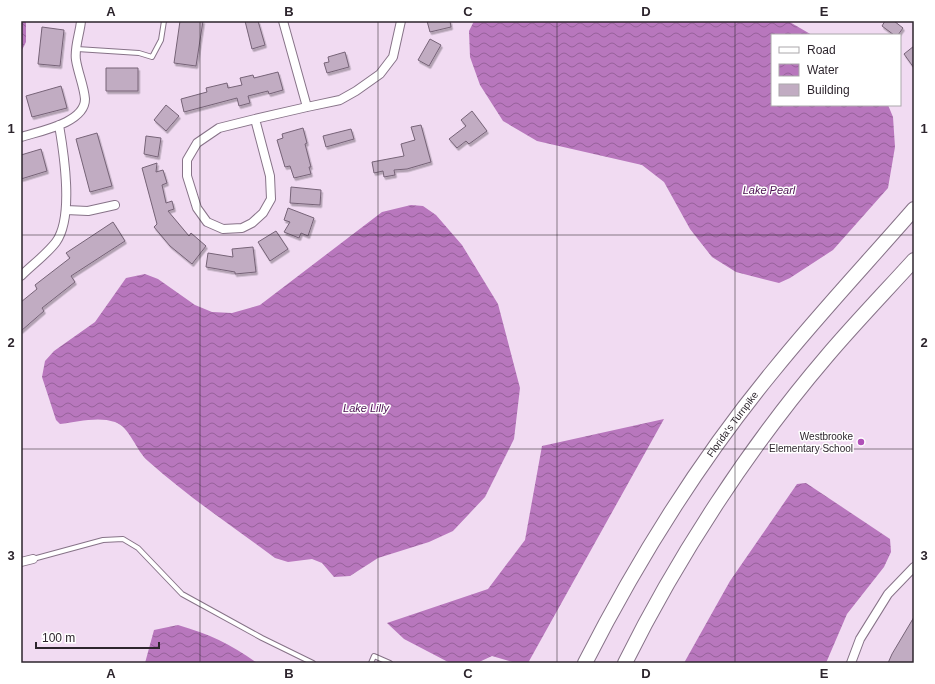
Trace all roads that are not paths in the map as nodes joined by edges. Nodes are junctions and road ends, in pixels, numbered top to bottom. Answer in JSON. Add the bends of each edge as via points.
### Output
{"nodes":[{"id":1,"x":81,"y":21,"type":"edge"},
{"id":2,"x":164,"y":21,"type":"edge"},
{"id":3,"x":283,"y":21,"type":"edge"},
{"id":4,"x":401,"y":21,"type":"edge"},
{"id":5,"x":77,"y":49,"type":"junction"},
{"id":6,"x":307,"y":107,"type":"junction"},
{"id":7,"x":255,"y":119,"type":"junction"},
{"id":8,"x":59,"y":125,"type":"junction"},
{"id":9,"x":21,"y":137,"type":"edge"},
{"id":10,"x":115,"y":205,"type":"dead end"},
{"id":11,"x":914,"y":209,"type":"edge"},
{"id":12,"x":66,"y":210,"type":"junction"},
{"id":13,"x":914,"y":260,"type":"edge"},
{"id":14,"x":21,"y":276,"type":"edge"},
{"id":15,"x":33,"y":559,"type":"joint"},
{"id":16,"x":21,"y":562,"type":"edge"},
{"id":17,"x":914,"y":567,"type":"edge"},
{"id":18,"x":313,"y":663,"type":"edge"},
{"id":19,"x":371,"y":663,"type":"edge"},
{"id":20,"x":390,"y":663,"type":"edge"},
{"id":21,"x":585,"y":663,"type":"edge"},
{"id":22,"x":625,"y":663,"type":"edge"},
{"id":23,"x":851,"y":663,"type":"edge"}],
"edges":[{"from":1,"to":5,"type":"street"},
{"from":2,"to":5,"type":"lane","via":[[161,40],[152,57],[139,53]]},
{"from":3,"to":6,"type":"street"},
{"from":4,"to":6,"type":"street","via":[[392,57],[380,74],[340,100]]},
{"from":5,"to":8,"type":"street","via":[[76,58],[85,98],[84,108],[77,116]]},
{"from":6,"to":7,"type":"street"},
{"from":7,"to":7,"type":"street","via":[[219,128],[197,143],[187,160],[187,176],[197,208],[208,222],[223,229],[242,228],[252,223],[263,213],[271,199],[270,176]]},
{"from":8,"to":9,"type":"street"},
{"from":8,"to":12,"type":"street"},
{"from":10,"to":12,"type":"street","via":[[88,211]]},
{"from":11,"to":21,"type":"highway","name":"Florida's Turnpike","via":[[773,371],[727,430],[646,550]]},
{"from":12,"to":14,"type":"street","via":[[66,220],[56,242]]},
{"from":13,"to":22,"type":"highway","via":[[827,356],[768,430],[674,573]]},
{"from":15,"to":16,"type":"street"},
{"from":15,"to":18,"type":"lane","via":[[103,540],[123,539],[138,548],[182,594]]},
{"from":17,"to":23,"type":"street","via":[[888,594],[860,639]]},
{"from":19,"to":20,"type":"lane","via":[[374,656]]}]}
